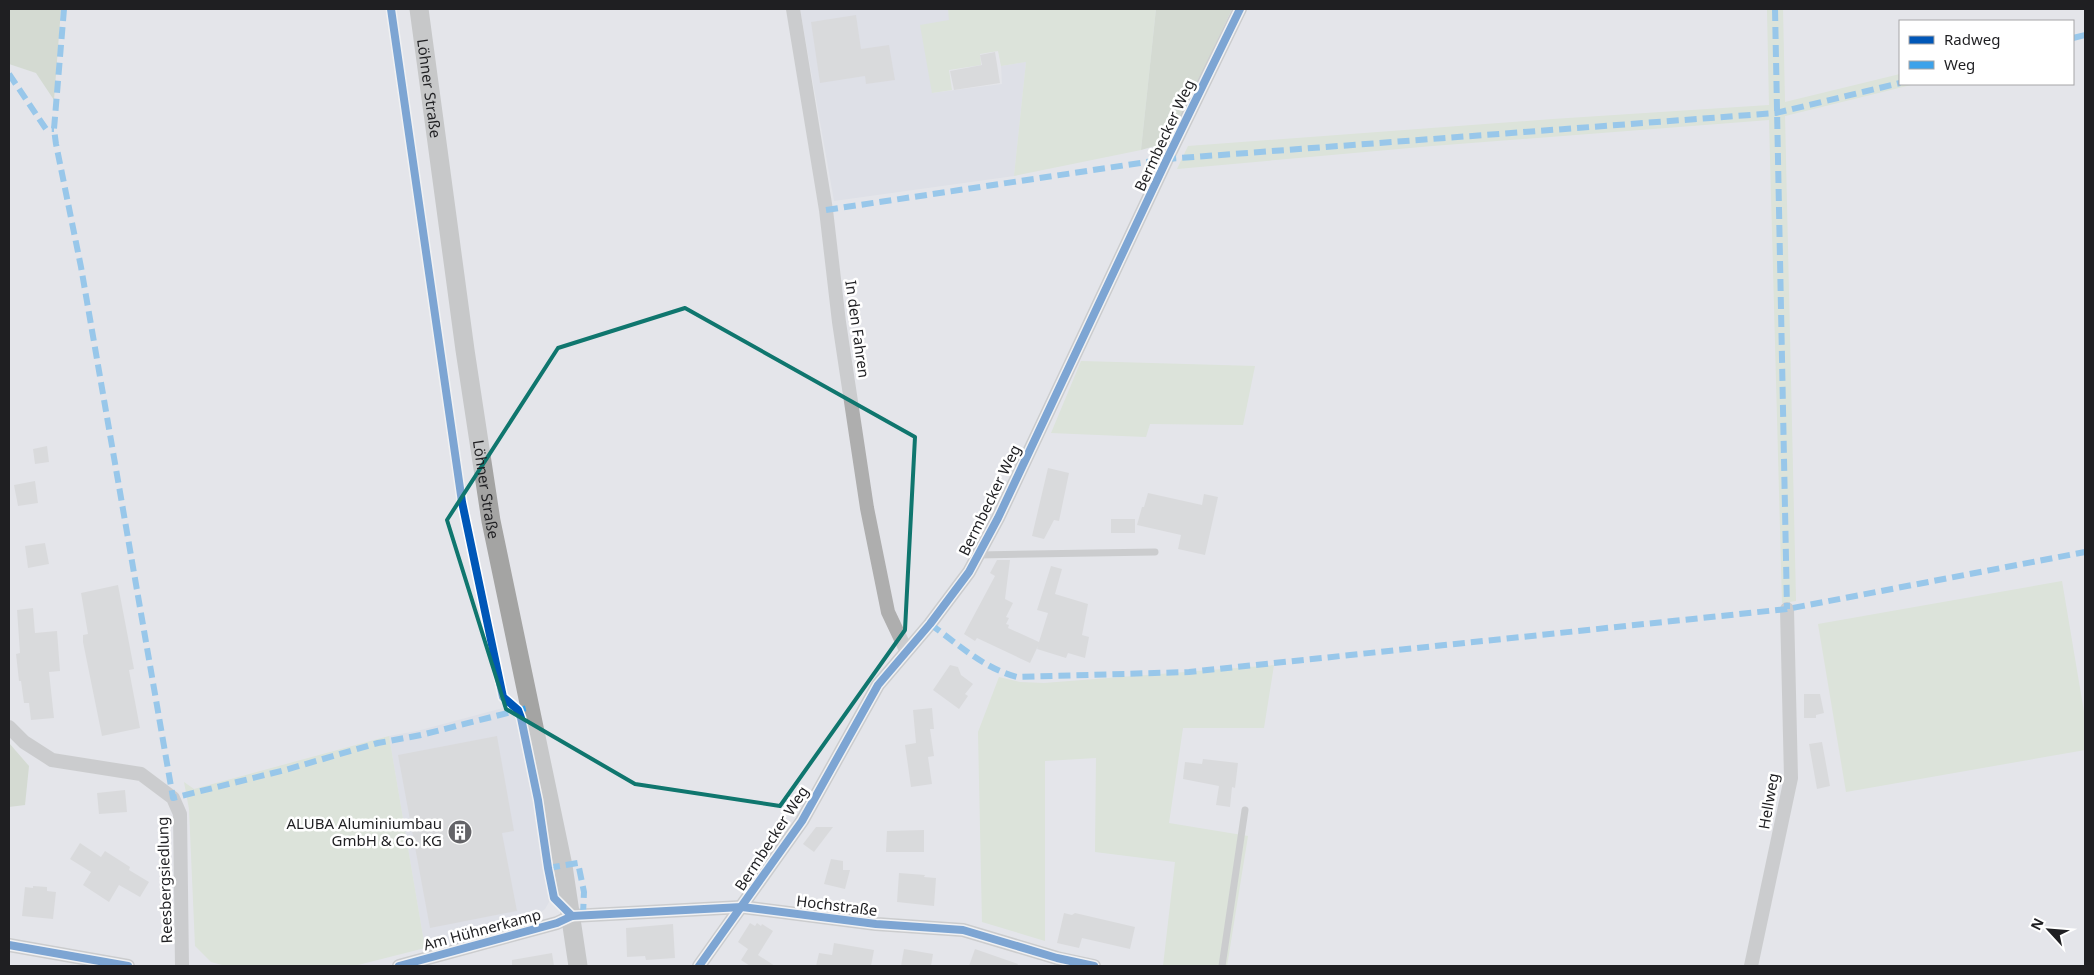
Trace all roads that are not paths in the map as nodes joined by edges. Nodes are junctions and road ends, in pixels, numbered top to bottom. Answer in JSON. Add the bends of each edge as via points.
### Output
{"nodes":[{"id":1,"x":419,"y":9,"type":"edge"},
{"id":2,"x":793,"y":9,"type":"edge"},
{"id":3,"x":1240,"y":9,"type":"edge"},
{"id":4,"x":1155,"y":552,"type":"dead end"},
{"id":5,"x":978,"y":555,"type":"junction"},
{"id":6,"x":1787,"y":609,"type":"dead end"},
{"id":7,"x":906,"y":650,"type":"junction"},
{"id":8,"x":9,"y":727,"type":"edge"},
{"id":9,"x":1246,"y":810,"type":"dead end"},
{"id":10,"x":742,"y":907,"type":"junction"},
{"id":11,"x":572,"y":916,"type":"junction"},
{"id":12,"x":9,"y":945,"type":"edge"},
{"id":13,"x":128,"y":966,"type":"edge"},
{"id":14,"x":182,"y":966,"type":"edge"},
{"id":15,"x":399,"y":966,"type":"edge"},
{"id":16,"x":578,"y":966,"type":"edge"},
{"id":17,"x":699,"y":966,"type":"edge"},
{"id":18,"x":1094,"y":966,"type":"edge"},
{"id":19,"x":1222,"y":966,"type":"edge"},
{"id":20,"x":1751,"y":966,"type":"edge"}],
"edges":[{"from":1,"to":11,"type":"main road","name":"Löhner Straße","via":[[491,521]]},
{"from":2,"to":7,"type":"street","name":"In den Fahren","via":[[826,210],[867,508],[888,612]]},
{"from":3,"to":5,"type":"street","name":"Bermbecker Weg"},
{"from":4,"to":5,"type":"lane"},
{"from":5,"to":7,"type":"street","name":"Bermbecker Weg","via":[[930,624]]},
{"from":6,"to":20,"type":"street","name":"Hellweg","via":[[1791,778]]},
{"from":7,"to":10,"type":"street","name":"Bermbecker Weg","via":[[878,685],[802,821]]},
{"from":8,"to":14,"type":"street","name":"Reesbergsiedlung","via":[[24,742],[52,760],[141,774],[173,798],[180,814]]},
{"from":9,"to":19,"type":"lane"},
{"from":10,"to":11,"type":"street","name":"Hochstraße"},
{"from":10,"to":17,"type":"street","name":"Bermbecker Weg"},
{"from":10,"to":18,"type":"street","name":"Hochstraße","via":[[876,924],[963,930]]},
{"from":11,"to":15,"type":"street","name":"Am Hühnerkamp","via":[[557,924]]},
{"from":11,"to":16,"type":"main road","name":"Löhner Straße"},
{"from":12,"to":13,"type":"street"}]}
